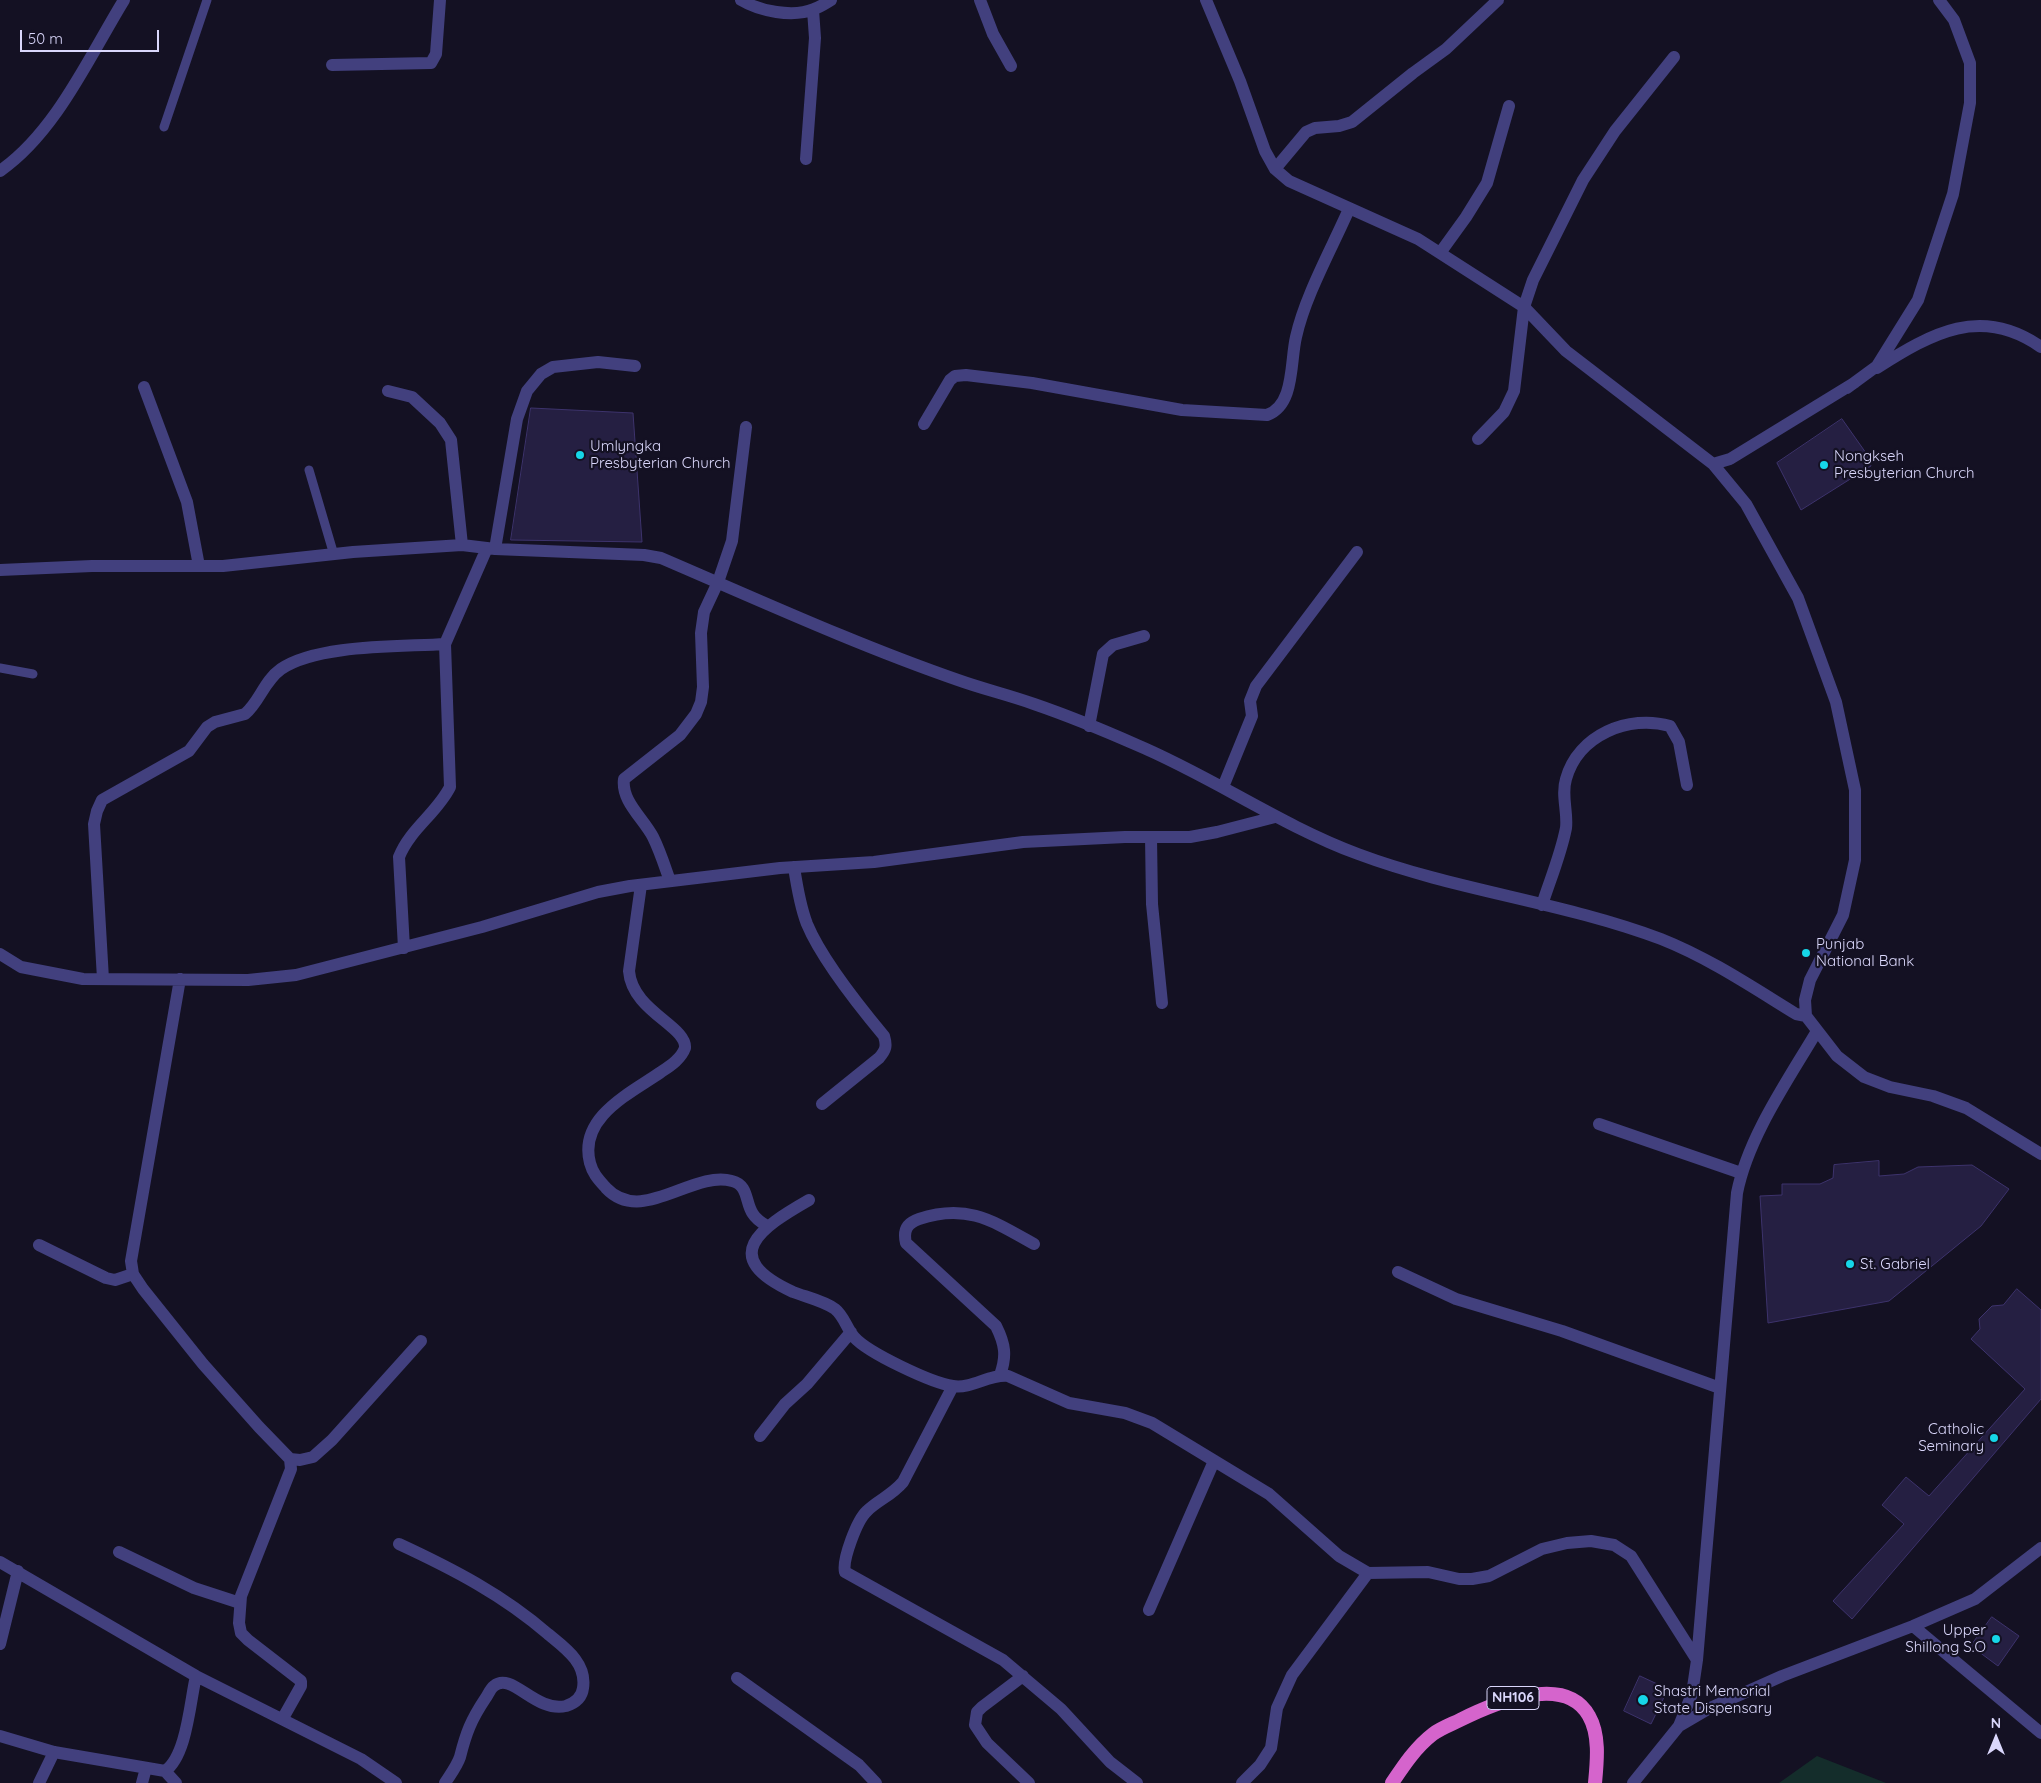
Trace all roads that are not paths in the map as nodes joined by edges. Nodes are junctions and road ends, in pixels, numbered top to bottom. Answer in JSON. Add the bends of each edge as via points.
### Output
{"nodes":[{"id":1,"x":124,"y":0,"type":"edge"},
{"id":2,"x":207,"y":0,"type":"edge"},
{"id":3,"x":440,"y":0,"type":"edge"},
{"id":4,"x":741,"y":0,"type":"edge"},
{"id":5,"x":831,"y":0,"type":"edge"},
{"id":6,"x":980,"y":0,"type":"edge"},
{"id":7,"x":1206,"y":0,"type":"edge"},
{"id":8,"x":1498,"y":0,"type":"edge"},
{"id":9,"x":1938,"y":0,"type":"edge"},
{"id":10,"x":812,"y":10,"type":"junction"},
{"id":11,"x":1674,"y":57,"type":"dead end"},
{"id":12,"x":332,"y":65,"type":"dead end"},
{"id":13,"x":1011,"y":66,"type":"dead end"},
{"id":14,"x":1509,"y":106,"type":"dead end"},
{"id":15,"x":164,"y":127,"type":"dead end"},
{"id":16,"x":806,"y":159,"type":"dead end"},
{"id":17,"x":1275,"y":169,"type":"junction"},
{"id":18,"x":0,"y":171,"type":"edge"},
{"id":19,"x":1350,"y":209,"type":"junction"},
{"id":20,"x":1440,"y":253,"type":"junction"},
{"id":21,"x":1524,"y":306,"type":"junction"},
{"id":22,"x":2041,"y":347,"type":"edge"},
{"id":23,"x":635,"y":366,"type":"dead end"},
{"id":24,"x":144,"y":387,"type":"dead end"},
{"id":25,"x":1847,"y":388,"type":"junction"},
{"id":26,"x":388,"y":392,"type":"dead end"},
{"id":27,"x":924,"y":424,"type":"dead end"},
{"id":28,"x":746,"y":428,"type":"dead end"},
{"id":29,"x":1478,"y":439,"type":"dead end"},
{"id":30,"x":1714,"y":464,"type":"junction"},
{"id":31,"x":309,"y":470,"type":"dead end"},
{"id":32,"x":462,"y":545,"type":"junction"},
{"id":33,"x":491,"y":549,"type":"junction"},
{"id":34,"x":1357,"y":552,"type":"dead end"},
{"id":35,"x":334,"y":554,"type":"junction"},
{"id":36,"x":199,"y":566,"type":"junction"},
{"id":37,"x":0,"y":570,"type":"edge"},
{"id":38,"x":718,"y":582,"type":"junction"},
{"id":39,"x":1144,"y":636,"type":"dead end"},
{"id":40,"x":445,"y":644,"type":"junction"},
{"id":41,"x":0,"y":668,"type":"edge"},
{"id":42,"x":33,"y":674,"type":"dead end"},
{"id":43,"x":1089,"y":726,"type":"junction"},
{"id":44,"x":1687,"y":785,"type":"dead end"},
{"id":45,"x":1223,"y":788,"type":"junction"},
{"id":46,"x":1275,"y":817,"type":"junction"},
{"id":47,"x":1151,"y":837,"type":"junction"},
{"id":48,"x":794,"y":868,"type":"junction"},
{"id":49,"x":670,"y":881,"type":"junction"},
{"id":50,"x":641,"y":885,"type":"junction"},
{"id":51,"x":1542,"y":905,"type":"junction"},
{"id":52,"x":404,"y":948,"type":"junction"},
{"id":53,"x":0,"y":954,"type":"edge"},
{"id":54,"x":103,"y":979,"type":"junction"},
{"id":55,"x":180,"y":980,"type":"junction"},
{"id":56,"x":1162,"y":1003,"type":"dead end"},
{"id":57,"x":1806,"y":1016,"type":"junction"},
{"id":58,"x":1817,"y":1031,"type":"junction"},
{"id":59,"x":822,"y":1104,"type":"dead end"},
{"id":60,"x":1599,"y":1124,"type":"dead end"},
{"id":61,"x":2041,"y":1154,"type":"edge"},
{"id":62,"x":1741,"y":1173,"type":"junction"},
{"id":63,"x":809,"y":1200,"type":"dead end"},
{"id":64,"x":767,"y":1226,"type":"junction"},
{"id":65,"x":1034,"y":1244,"type":"dead end"},
{"id":66,"x":38,"y":1245,"type":"dead end"},
{"id":67,"x":1398,"y":1272,"type":"dead end"},
{"id":68,"x":133,"y":1274,"type":"junction"},
{"id":69,"x":851,"y":1332,"type":"junction"},
{"id":70,"x":421,"y":1341,"type":"dead end"},
{"id":71,"x":1000,"y":1375,"type":"junction"},
{"id":72,"x":953,"y":1386,"type":"junction"},
{"id":73,"x":1720,"y":1388,"type":"junction"},
{"id":74,"x":760,"y":1436,"type":"dead end"},
{"id":75,"x":290,"y":1459,"type":"junction"},
{"id":76,"x":1214,"y":1461,"type":"junction"},
{"id":77,"x":399,"y":1544,"type":"dead end"},
{"id":78,"x":2040,"y":1549,"type":"edge"},
{"id":79,"x":119,"y":1552,"type":"dead end"},
{"id":80,"x":0,"y":1562,"type":"edge"},
{"id":81,"x":18,"y":1571,"type":"junction"},
{"id":82,"x":1368,"y":1573,"type":"junction"},
{"id":83,"x":240,"y":1603,"type":"junction"},
{"id":84,"x":1149,"y":1610,"type":"dead end"},
{"id":85,"x":1913,"y":1626,"type":"junction"},
{"id":86,"x":0,"y":1644,"type":"edge"},
{"id":87,"x":1697,"y":1660,"type":"junction"},
{"id":88,"x":196,"y":1676,"type":"junction"},
{"id":89,"x":1023,"y":1676,"type":"junction"},
{"id":90,"x":737,"y":1678,"type":"dead end"},
{"id":91,"x":283,"y":1718,"type":"junction"},
{"id":92,"x":1678,"y":1726,"type":"junction"},
{"id":93,"x":2041,"y":1732,"type":"edge"},
{"id":94,"x":0,"y":1736,"type":"edge"},
{"id":95,"x":54,"y":1752,"type":"junction"},
{"id":96,"x":146,"y":1768,"type":"junction"},
{"id":97,"x":165,"y":1771,"type":"junction"},
{"id":98,"x":39,"y":1783,"type":"edge"},
{"id":99,"x":142,"y":1783,"type":"edge"},
{"id":100,"x":176,"y":1783,"type":"edge"},
{"id":101,"x":396,"y":1783,"type":"edge"},
{"id":102,"x":444,"y":1783,"type":"edge"},
{"id":103,"x":876,"y":1783,"type":"edge"},
{"id":104,"x":1029,"y":1783,"type":"edge"},
{"id":105,"x":1137,"y":1783,"type":"edge"},
{"id":106,"x":1242,"y":1783,"type":"edge"},
{"id":107,"x":1392,"y":1783,"type":"edge"},
{"id":108,"x":1595,"y":1783,"type":"edge"},
{"id":109,"x":1633,"y":1783,"type":"edge"}],
"edges":[{"from":1,"to":18,"type":"street","via":[[51,121]]},
{"from":2,"to":15,"type":"lane"},
{"from":3,"to":12,"type":"street","via":[[436,54],[431,63]]},
{"from":4,"to":10,"type":"street","via":[[768,10],[792,13]]},
{"from":5,"to":10,"type":"street"},
{"from":6,"to":13,"type":"street","via":[[993,34]]},
{"from":7,"to":17,"type":"street"},
{"from":8,"to":17,"type":"street","via":[[1446,49],[1352,122],[1306,132]]},
{"from":9,"to":25,"type":"street","via":[[1954,20],[1970,63],[1970,103],[1953,194],[1918,300],[1877,366]]},
{"from":10,"to":16,"type":"street","via":[[815,38]]},
{"from":11,"to":21,"type":"street","via":[[1582,180],[1533,280]]},
{"from":14,"to":20,"type":"street","via":[[1487,182]]},
{"from":17,"to":19,"type":"street","via":[[1289,181]]},
{"from":19,"to":20,"type":"street","via":[[1418,239]]},
{"from":19,"to":27,"type":"street","via":[[1304,311],[1296,335],[1287,393],[1276,412],[1267,415],[1182,410],[966,375],[950,380]]},
{"from":20,"to":21,"type":"street"},
{"from":21,"to":29,"type":"street","via":[[1514,391],[1504,412]]},
{"from":21,"to":30,"type":"street","via":[[1566,350]]},
{"from":22,"to":25,"type":"street","via":[[2023,335],[2005,329],[1986,325],[1957,327],[1904,351]]},
{"from":23,"to":33,"type":"street","via":[[569,363],[553,366],[541,374],[527,392],[517,419]]},
{"from":24,"to":36,"type":"street","via":[[187,502]]},
{"from":25,"to":30,"type":"street","via":[[1730,458]]},
{"from":26,"to":32,"type":"street","via":[[412,397],[440,424],[451,440]]},
{"from":28,"to":38,"type":"street","via":[[732,541]]},
{"from":30,"to":57,"type":"street","via":[[1746,504],[1798,598],[1836,702],[1855,790],[1855,860],[1843,915],[1810,980],[1805,1000]]},
{"from":31,"to":35,"type":"lane"},
{"from":32,"to":33,"type":"street"},
{"from":32,"to":35,"type":"street"},
{"from":33,"to":38,"type":"street","via":[[644,554]]},
{"from":33,"to":40,"type":"street"},
{"from":34,"to":45,"type":"street","via":[[1256,686],[1250,701],[1252,716]]},
{"from":35,"to":36,"type":"street"},
{"from":36,"to":37,"type":"street"},
{"from":38,"to":43,"type":"street","via":[[901,658]]},
{"from":38,"to":49,"type":"street","via":[[704,612],[701,633],[703,686],[696,714],[680,736],[624,780],[622,789],[653,838]]},
{"from":39,"to":43,"type":"street","via":[[1113,645],[1103,654]]},
{"from":40,"to":52,"type":"street","via":[[450,786],[445,798],[404,844],[399,857]]},
{"from":40,"to":54,"type":"street","via":[[352,650],[297,660],[267,681],[245,714],[207,726],[189,751],[102,800],[94,824]]},
{"from":41,"to":42,"type":"lane"},
{"from":43,"to":45,"type":"street","via":[[1184,765]]},
{"from":44,"to":51,"type":"street","via":[[1679,742],[1670,726],[1654,721],[1633,722],[1610,729],[1592,740],[1566,778],[1566,828]]},
{"from":45,"to":46,"type":"street"},
{"from":46,"to":47,"type":"street","via":[[1190,837]]},
{"from":46,"to":51,"type":"street","via":[[1362,856]]},
{"from":47,"to":48,"type":"street","via":[[1023,842],[874,862]]},
{"from":47,"to":56,"type":"street","via":[[1152,904]]},
{"from":48,"to":49,"type":"street"},
{"from":48,"to":59,"type":"street","via":[[799,900],[808,926],[886,1043],[886,1050],[880,1058]]},
{"from":49,"to":50,"type":"street"},
{"from":50,"to":52,"type":"street","via":[[598,892]]},
{"from":50,"to":64,"type":"street","via":[[630,983],[642,1003],[683,1037],[685,1048],[670,1066],[599,1118],[590,1138],[588,1156],[593,1174],[610,1192],[627,1200],[644,1201],[701,1183],[732,1180],[747,1195],[753,1214]]},
{"from":51,"to":57,"type":"street","via":[[1603,920],[1668,942],[1698,955],[1796,1014]]},
{"from":52,"to":55,"type":"street","via":[[296,976]]},
{"from":53,"to":54,"type":"street","via":[[21,967],[62,976]]},
{"from":54,"to":55,"type":"street"},
{"from":55,"to":68,"type":"street","via":[[132,1255]]},
{"from":57,"to":58,"type":"street"},
{"from":58,"to":61,"type":"street","via":[[1837,1056],[1864,1077],[1966,1108]]},
{"from":58,"to":62,"type":"street","via":[[1784,1087]]},
{"from":60,"to":62,"type":"street"},
{"from":62,"to":73,"type":"street"},
{"from":63,"to":64,"type":"street"},
{"from":64,"to":69,"type":"street","via":[[758,1235],[752,1252],[754,1264],[760,1272],[791,1291],[834,1309]]},
{"from":65,"to":71,"type":"street","via":[[987,1218],[970,1213],[934,1214],[914,1221],[904,1232],[906,1243],[996,1326],[1005,1344],[1005,1361]]},
{"from":66,"to":68,"type":"street","via":[[98,1276],[115,1280]]},
{"from":67,"to":73,"type":"street","via":[[1456,1299],[1562,1331]]},
{"from":68,"to":75,"type":"street","via":[[204,1364]]},
{"from":69,"to":72,"type":"street","via":[[862,1344],[882,1356]]},
{"from":69,"to":74,"type":"street"},
{"from":70,"to":75,"type":"street","via":[[314,1457]]},
{"from":71,"to":72,"type":"street"},
{"from":71,"to":76,"type":"street","via":[[1069,1403],[1138,1417]]},
{"from":72,"to":89,"type":"street","via":[[904,1482],[863,1515],[844,1567],[850,1577],[1003,1660]]},
{"from":73,"to":87,"type":"street"},
{"from":75,"to":83,"type":"street","via":[[291,1469],[244,1585]]},
{"from":76,"to":82,"type":"street","via":[[1268,1494],[1339,1556]]},
{"from":76,"to":84,"type":"street"},
{"from":77,"to":102,"type":"street","via":[[454,1569],[523,1612],[575,1657],[584,1675],[582,1693],[576,1701],[554,1707],[544,1705],[511,1683],[494,1686],[471,1720],[460,1758]]},
{"from":78,"to":85,"type":"street","via":[[1975,1599]]},
{"from":79,"to":83,"type":"street","via":[[194,1588]]},
{"from":80,"to":81,"type":"street"},
{"from":81,"to":86,"type":"street"},
{"from":81,"to":88,"type":"street"},
{"from":82,"to":87,"type":"street","via":[[1428,1572],[1472,1579],[1489,1576],[1542,1549],[1567,1543],[1591,1541],[1614,1545],[1631,1556]]},
{"from":82,"to":106,"type":"street","via":[[1292,1675],[1277,1708],[1271,1748]]},
{"from":83,"to":91,"type":"street","via":[[238,1611],[242,1633],[301,1681]]},
{"from":85,"to":92,"type":"street","via":[[1782,1676]]},
{"from":85,"to":93,"type":"street"},
{"from":87,"to":92,"type":"street","via":[[1692,1694]]},
{"from":88,"to":91,"type":"street"},
{"from":88,"to":97,"type":"street","via":[[180,1751]]},
{"from":89,"to":104,"type":"street","via":[[982,1707],[976,1725],[988,1743]]},
{"from":89,"to":105,"type":"street","via":[[1062,1709],[1110,1762]]},
{"from":90,"to":103,"type":"street","via":[[858,1765]]},
{"from":91,"to":101,"type":"street","via":[[361,1759]]},
{"from":92,"to":109,"type":"street"},
{"from":94,"to":95,"type":"street"},
{"from":95,"to":96,"type":"street"},
{"from":95,"to":98,"type":"street"},
{"from":96,"to":97,"type":"street"},
{"from":96,"to":99,"type":"street"},
{"from":97,"to":100,"type":"street"},
{"from":107,"to":108,"type":"highway","number":"NH106","via":[[1409,1758],[1434,1733],[1499,1702],[1546,1694],[1564,1697],[1579,1704],[1589,1714],[1595,1728]]}]}
